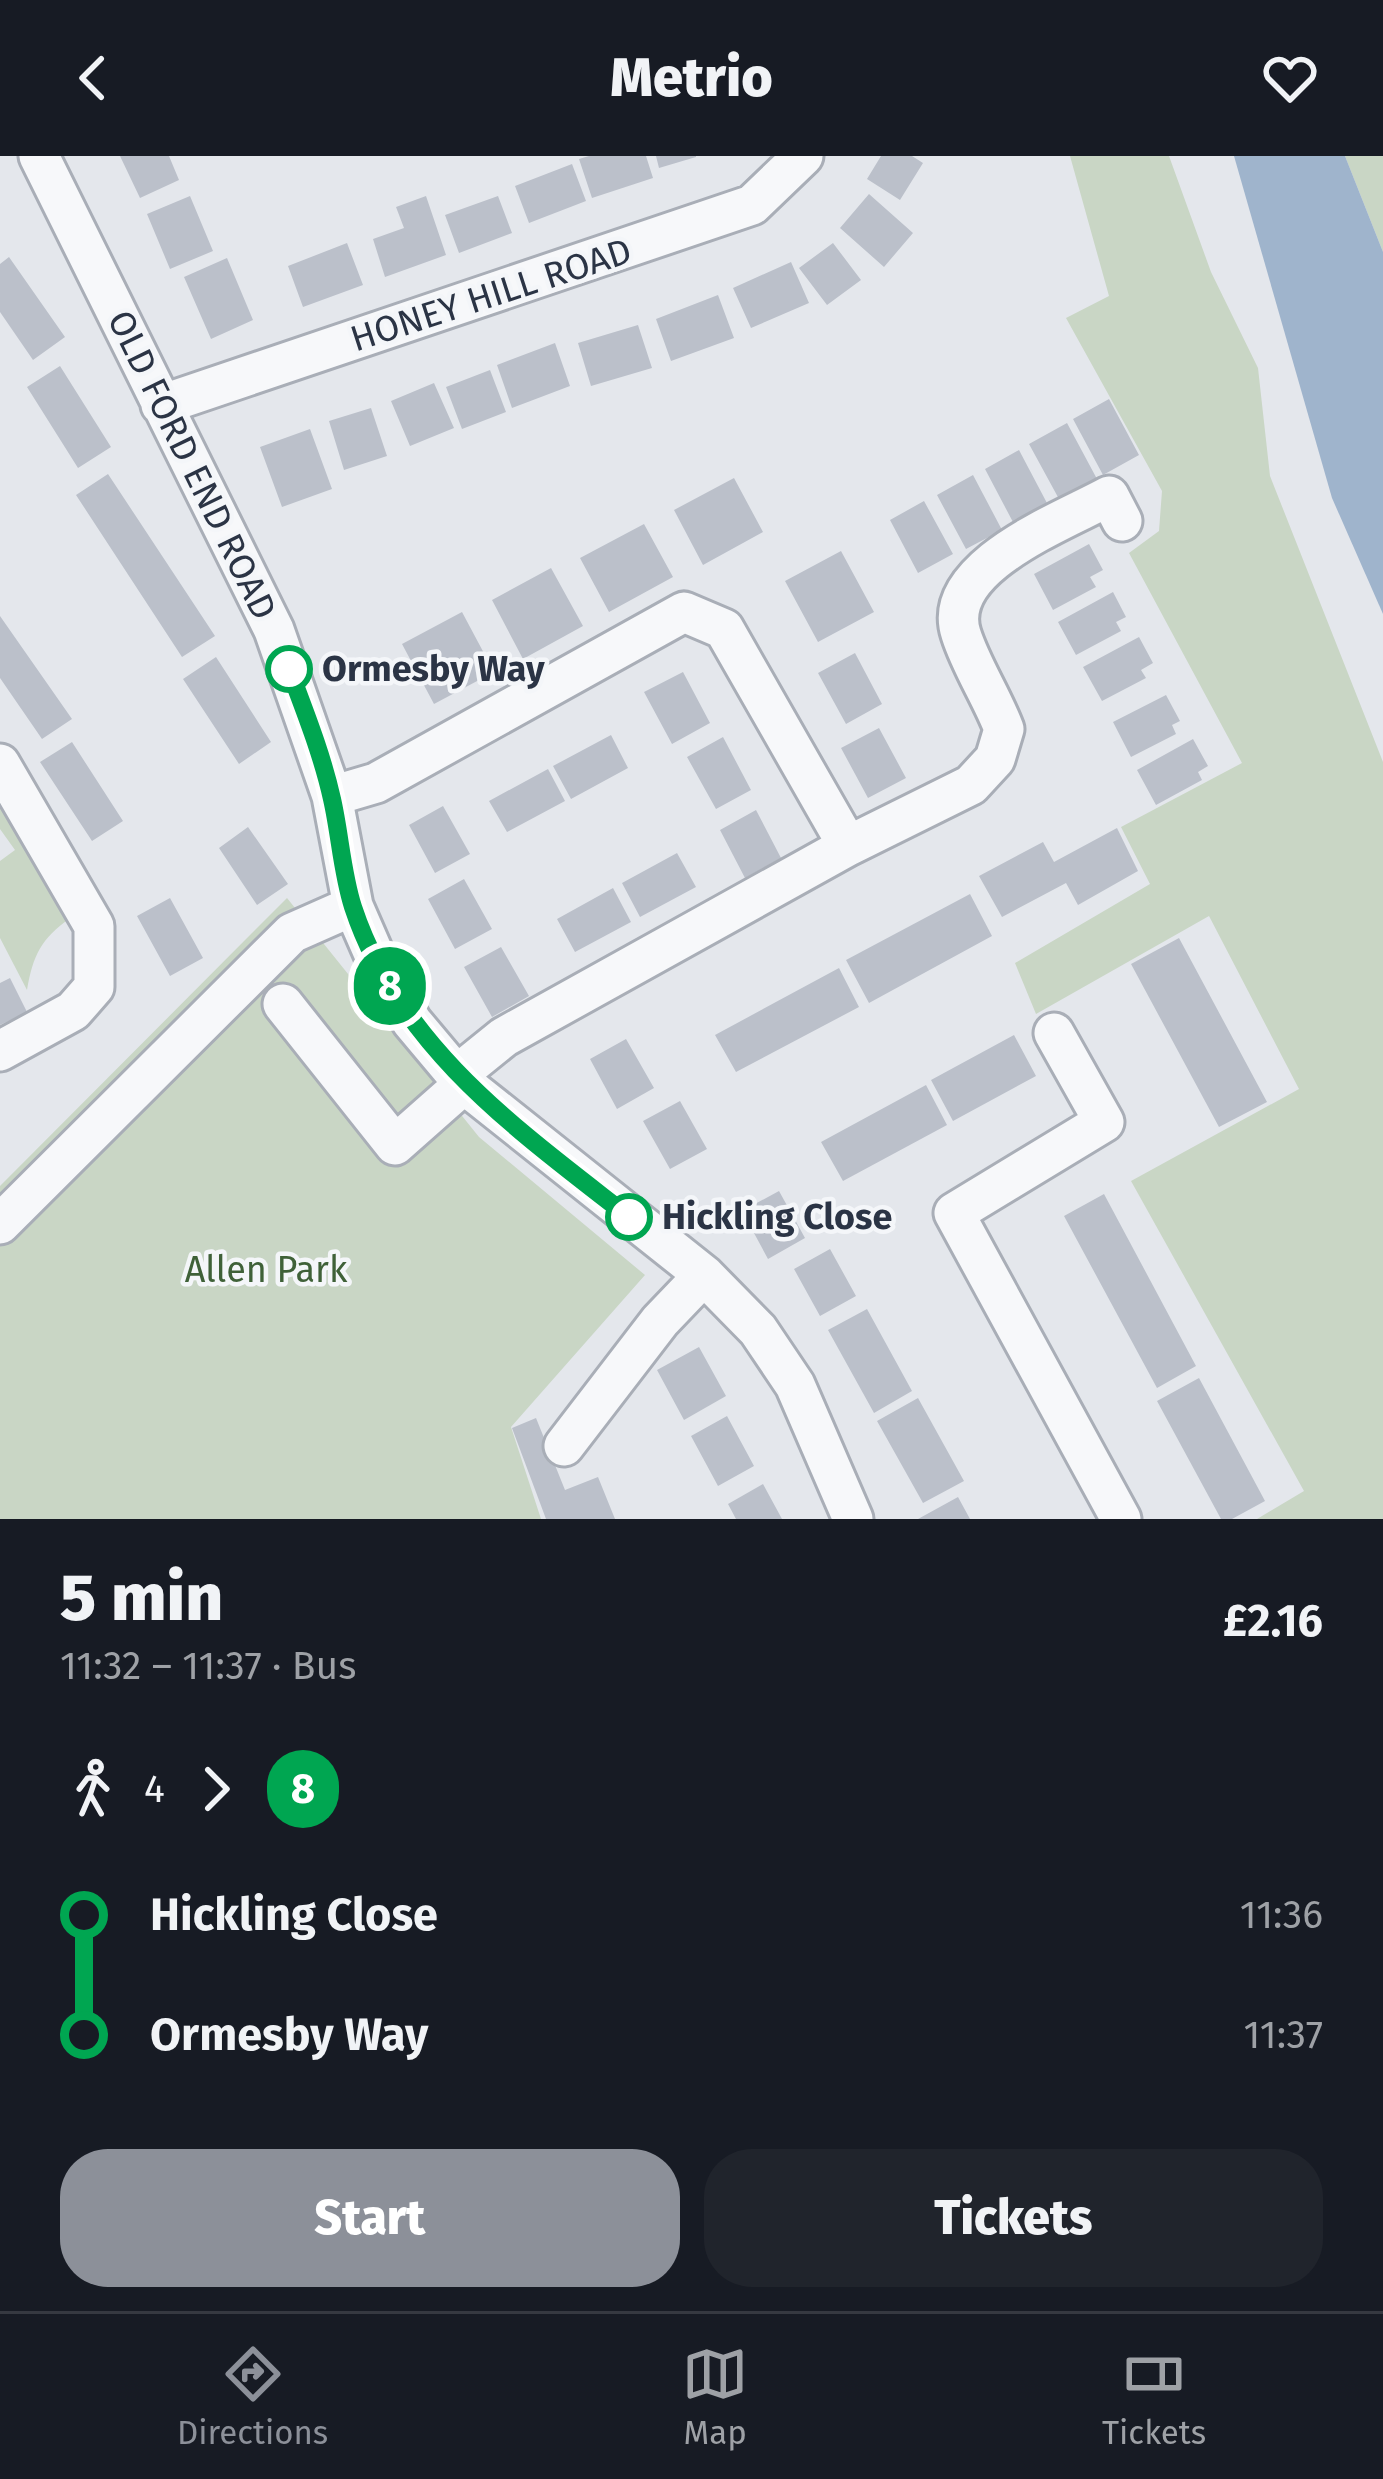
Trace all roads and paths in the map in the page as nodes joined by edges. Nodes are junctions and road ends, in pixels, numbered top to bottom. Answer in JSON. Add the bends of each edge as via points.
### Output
{"nodes":[{"id":1,"x":39,"y":156,"type":"edge"},
{"id":2,"x":803,"y":156,"type":"edge"},
{"id":3,"x":161,"y":404,"type":"junction"},
{"id":4,"x":1122,"y":500,"type":"dead end"},
{"id":5,"x":0,"y":764,"type":"edge"},
{"id":6,"x":332,"y":796,"type":"junction"},
{"id":7,"x":848,"y":847,"type":"junction"},
{"id":8,"x":353,"y":906,"type":"junction"},
{"id":9,"x":283,"y":1004,"type":"dead end"},
{"id":10,"x":1054,"y":1034,"type":"dead end"},
{"id":11,"x":0,"y":1051,"type":"edge"},
{"id":12,"x":461,"y":1079,"type":"junction"},
{"id":13,"x":0,"y":1224,"type":"edge"},
{"id":14,"x":704,"y":1275,"type":"junction"},
{"id":15,"x":564,"y":1446,"type":"dead end"},
{"id":16,"x":853,"y":1519,"type":"edge"},
{"id":17,"x":1121,"y":1519,"type":"edge"}],
"edges":[{"from":1,"to":3,"type":"street","name":"OLD FORD END ROAD"},
{"from":2,"to":3,"type":"street","name":"HONEY HILL ROAD","via":[[752,205]]},
{"from":3,"to":6,"type":"street","name":"OLD FORD END ROAD","via":[[274,630]]},
{"from":4,"to":7,"type":"street","via":[[981,566],[963,596],[959,629],[1004,729],[995,759],[971,785]]},
{"from":5,"to":11,"type":"street","via":[[94,926],[94,987],[73,1011]]},
{"from":6,"to":7,"type":"street","via":[[376,783],[684,612],[724,629]]},
{"from":6,"to":8,"type":"street","name":"OLD FORD END ROAD"},
{"from":7,"to":12,"type":"street","via":[[504,1037]]},
{"from":8,"to":12,"type":"street","name":"OLD FORD END ROAD","via":[[401,1004]]},
{"from":8,"to":13,"type":"street","via":[[292,933]]},
{"from":9,"to":12,"type":"street","via":[[394,1145]]},
{"from":10,"to":17,"type":"street","via":[[1104,1122],[955,1213]]},
{"from":12,"to":14,"type":"street","name":"OLD FORD END ROAD"},
{"from":14,"to":15,"type":"street"},
{"from":14,"to":16,"type":"street","name":"OLD FORD END ROAD","via":[[758,1330],[795,1385]]}]}
